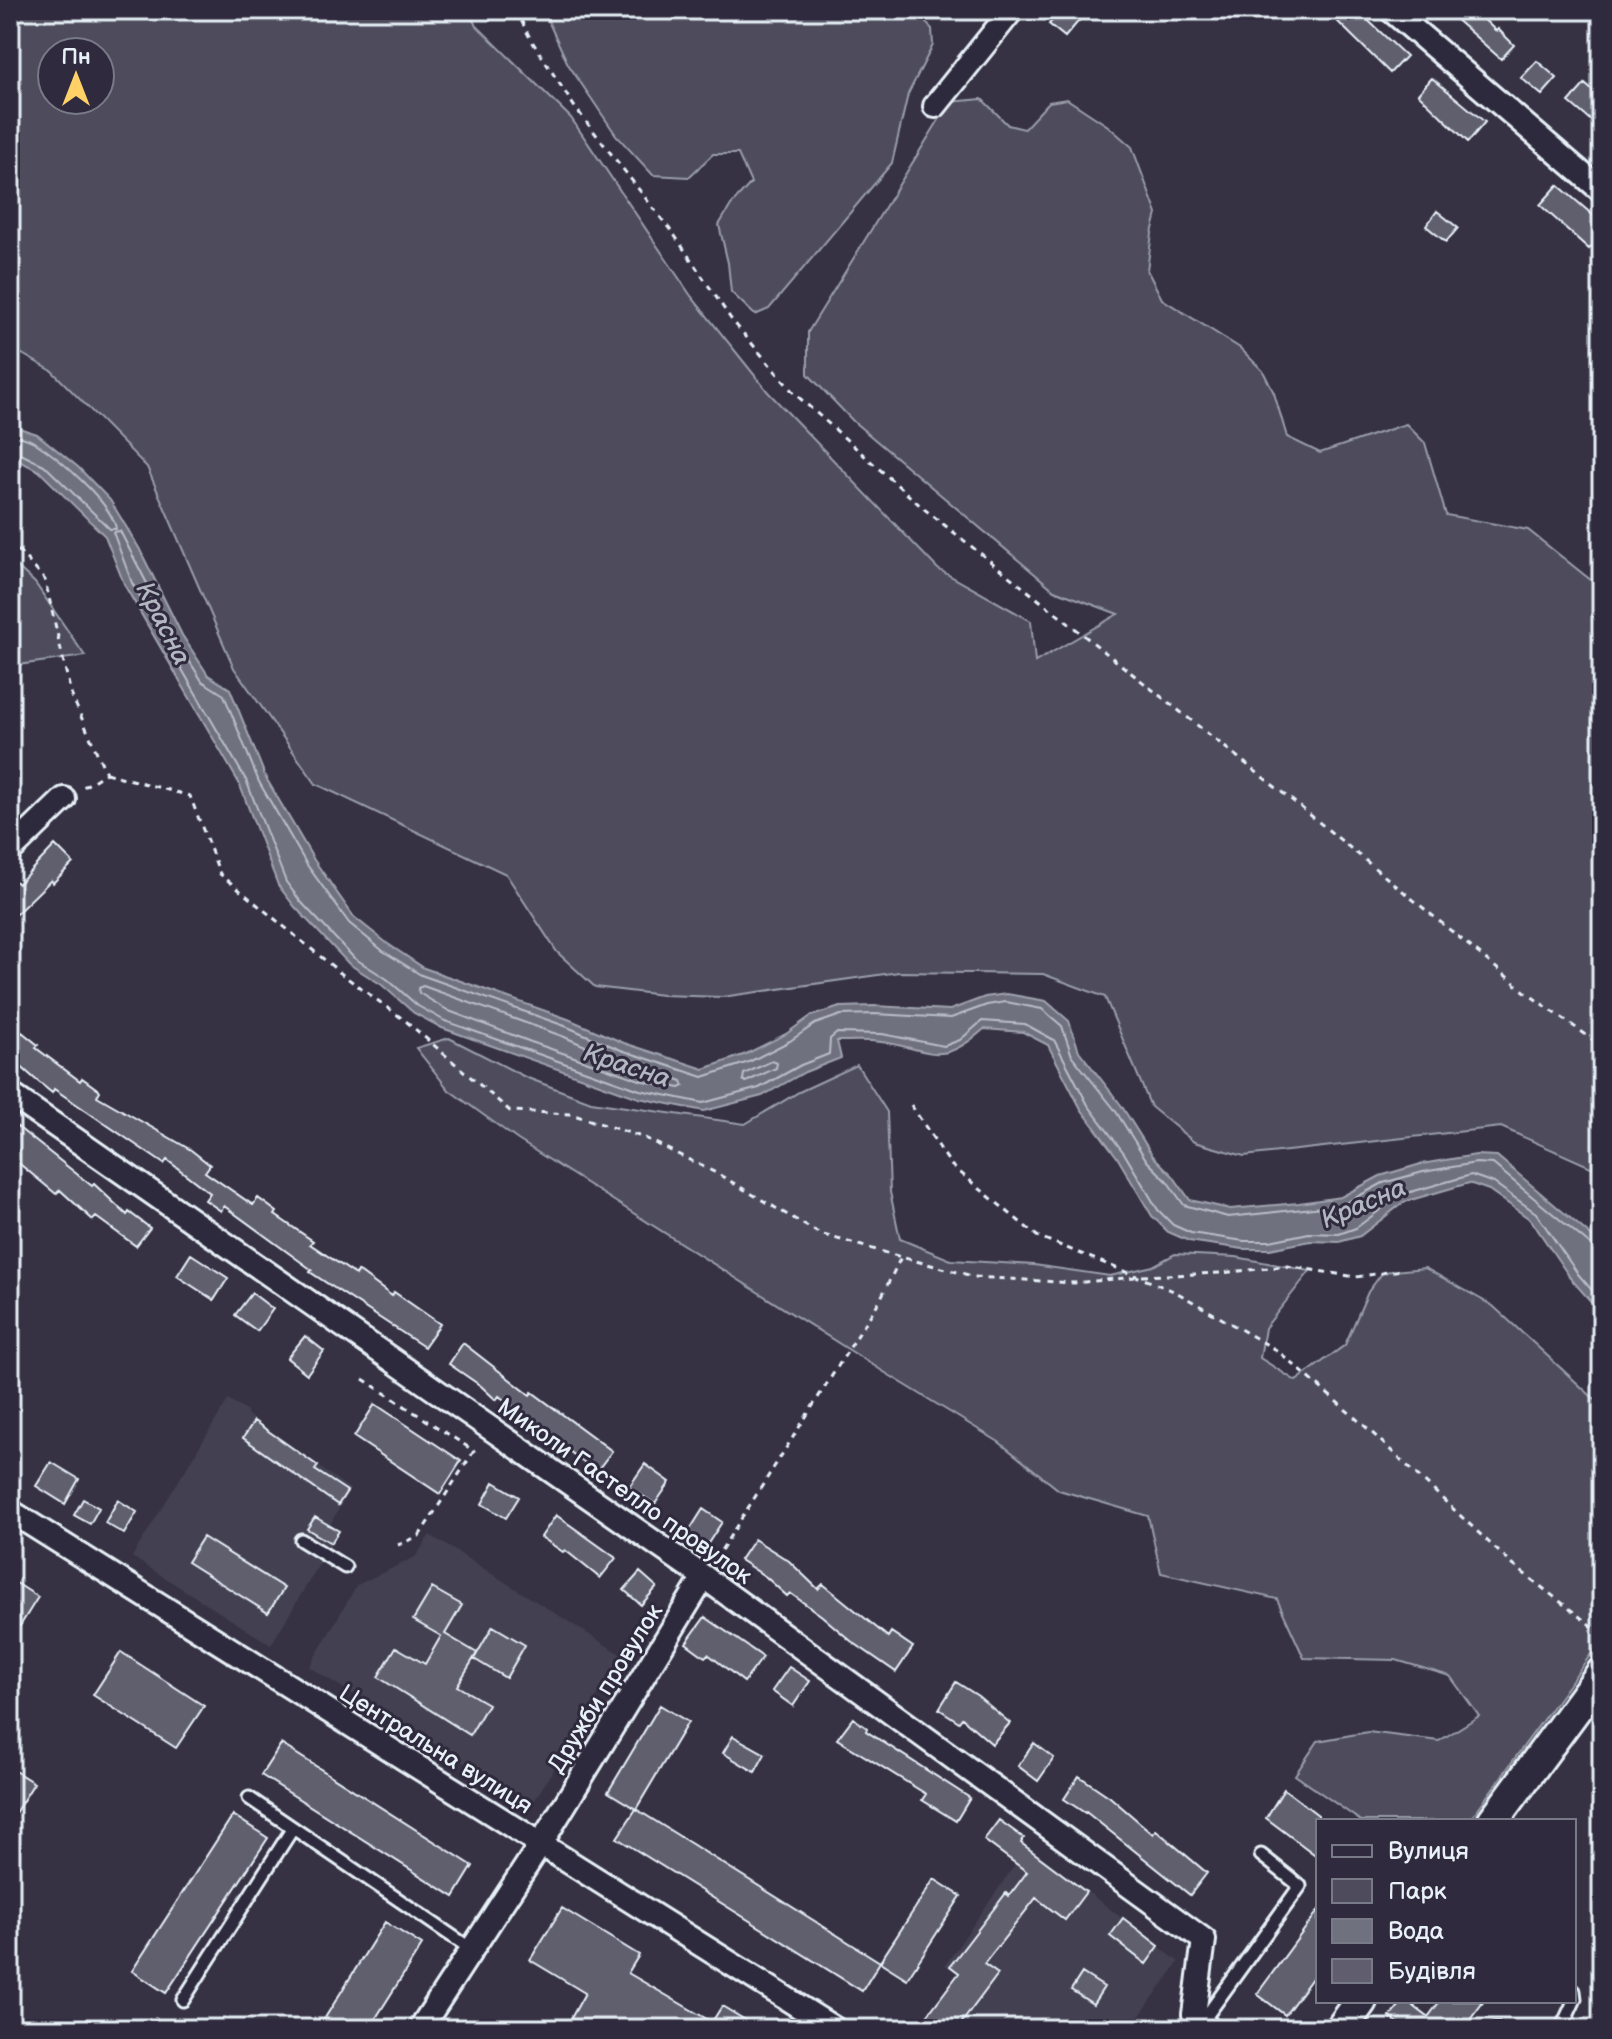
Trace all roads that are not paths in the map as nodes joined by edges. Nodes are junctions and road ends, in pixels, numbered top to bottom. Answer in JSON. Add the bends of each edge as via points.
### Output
{"nodes":[{"id":1,"x":1012,"y":10,"type":"edge"},
{"id":2,"x":1391,"y":10,"type":"edge"},
{"id":3,"x":935,"y":106,"type":"dead end"},
{"id":4,"x":1602,"y":191,"type":"edge"},
{"id":5,"x":64,"y":799,"type":"road end"},
{"id":6,"x":10,"y":851,"type":"edge"},
{"id":7,"x":10,"y":1094,"type":"edge"},
{"id":8,"x":10,"y":1511,"type":"edge"},
{"id":9,"x":301,"y":1540,"type":"dead end"},
{"id":10,"x":345,"y":1567,"type":"dead end"},
{"id":11,"x":704,"y":1577,"type":"junction"},
{"id":12,"x":1602,"y":1673,"type":"edge"},
{"id":13,"x":249,"y":1798,"type":"dead end"},
{"id":14,"x":1494,"y":1819,"type":"edge"},
{"id":15,"x":293,"y":1828,"type":"junction"},
{"id":16,"x":540,"y":1845,"type":"junction"},
{"id":17,"x":1261,"y":1855,"type":"dead end"},
{"id":18,"x":471,"y":1949,"type":"junction"},
{"id":19,"x":183,"y":2000,"type":"dead end"},
{"id":20,"x":1360,"y":2003,"type":"edge"},
{"id":21,"x":1573,"y":2003,"type":"edge"},
{"id":22,"x":1206,"y":2026,"type":"edge"},
{"id":23,"x":420,"y":2029,"type":"edge"},
{"id":24,"x":835,"y":2029,"type":"edge"},
{"id":25,"x":1341,"y":2029,"type":"edge"},
{"id":26,"x":1561,"y":2029,"type":"edge"}],
"edges":[{"from":1,"to":3,"type":"street"},
{"from":2,"to":4,"type":"street"},
{"from":5,"to":6,"type":"street"},
{"from":7,"to":11,"type":"street","name":"Миколи Гастелло провулок"},
{"from":8,"to":16,"type":"street","name":"Центральна вулиця"},
{"from":9,"to":10,"type":"lane"},
{"from":11,"to":16,"type":"street","name":"Дружби провулок"},
{"from":11,"to":22,"type":"street","name":"Миколи Гастелло провулок","via":[[1204,1940],[1194,2014]]},
{"from":12,"to":14,"type":"street"},
{"from":13,"to":15,"type":"lane"},
{"from":15,"to":18,"type":"lane"},
{"from":15,"to":19,"type":"lane"},
{"from":16,"to":18,"type":"street","name":"Дружби провулок"},
{"from":16,"to":24,"type":"street","name":"Центральна вулиця"},
{"from":17,"to":22,"type":"lane","via":[[1300,1886]]},
{"from":18,"to":23,"type":"street","name":"Дружби провулок"},
{"from":20,"to":25,"type":"street"},
{"from":21,"to":26,"type":"lane"}]}
